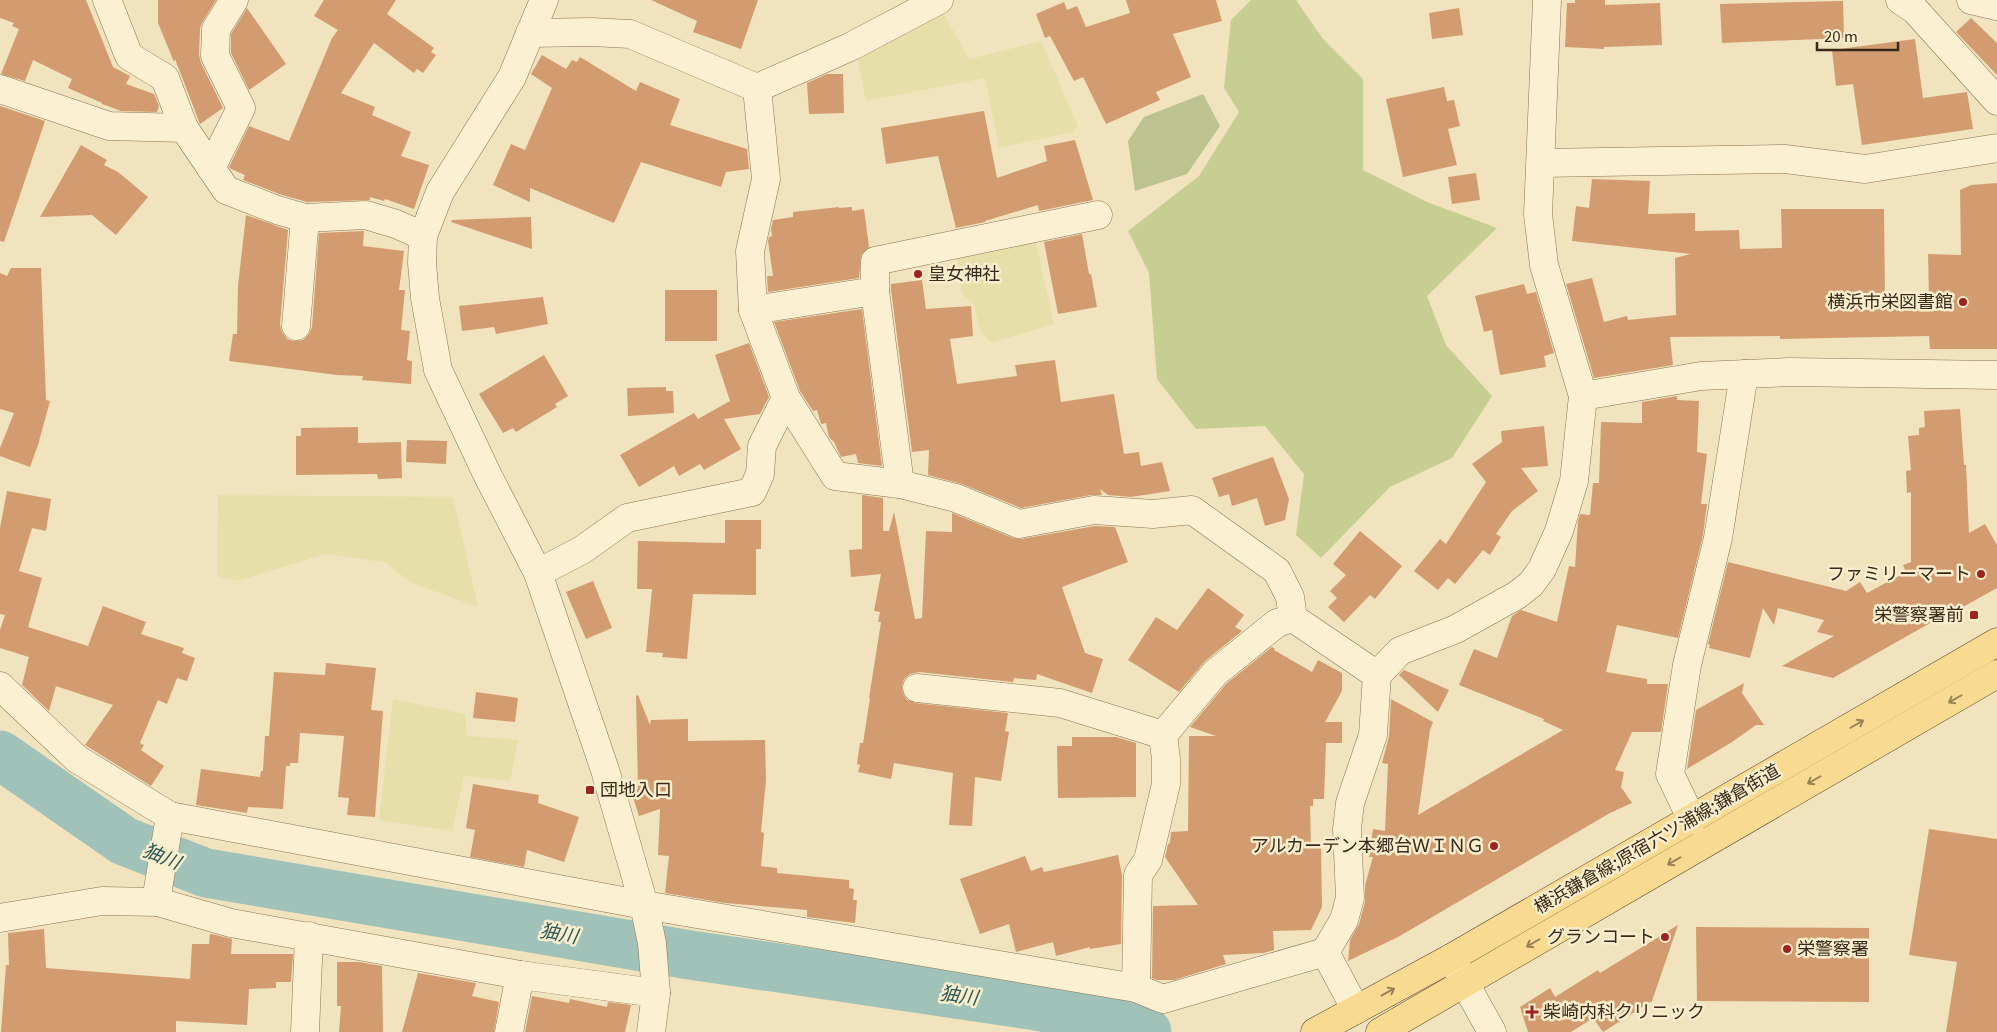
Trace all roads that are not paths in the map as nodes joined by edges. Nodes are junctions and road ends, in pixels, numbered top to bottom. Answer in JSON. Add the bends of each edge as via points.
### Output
{"nodes":[{"id":1,"x":107,"y":0,"type":"edge"},
{"id":2,"x":234,"y":0,"type":"edge"},
{"id":3,"x":544,"y":0,"type":"edge"},
{"id":4,"x":940,"y":0,"type":"edge"},
{"id":5,"x":1548,"y":0,"type":"edge"},
{"id":6,"x":1971,"y":0,"type":"edge"},
{"id":7,"x":1914,"y":3,"type":"edge"},
{"id":8,"x":1997,"y":6,"type":"edge"},
{"id":9,"x":530,"y":33,"type":"junction"},
{"id":10,"x":756,"y":88,"type":"junction"},
{"id":11,"x":0,"y":90,"type":"edge"},
{"id":12,"x":1997,"y":102,"type":"edge"},
{"id":13,"x":184,"y":128,"type":"junction"},
{"id":14,"x":1997,"y":148,"type":"edge"},
{"id":15,"x":1541,"y":163,"type":"junction"},
{"id":16,"x":211,"y":168,"type":"junction"},
{"id":17,"x":1098,"y":215,"type":"dead end"},
{"id":18,"x":305,"y":218,"type":"junction"},
{"id":19,"x":423,"y":236,"type":"junction"},
{"id":20,"x":875,"y":291,"type":"junction"},
{"id":21,"x":753,"y":310,"type":"junction"},
{"id":22,"x":296,"y":326,"type":"dead end"},
{"id":23,"x":1744,"y":374,"type":"junction"},
{"id":24,"x":1997,"y":375,"type":"edge"},
{"id":25,"x":1583,"y":396,"type":"junction"},
{"id":26,"x":786,"y":398,"type":"junction"},
{"id":27,"x":900,"y":484,"type":"junction"},
{"id":28,"x":538,"y":573,"type":"junction"},
{"id":29,"x":1293,"y":618,"type":"junction"},
{"id":30,"x":1997,"y":642,"type":"edge"},
{"id":31,"x":1997,"y":674,"type":"edge"},
{"id":32,"x":1376,"y":676,"type":"junction"},
{"id":33,"x":0,"y":686,"type":"edge"},
{"id":34,"x":917,"y":688,"type":"dead end"},
{"id":35,"x":1162,"y":735,"type":"junction"},
{"id":36,"x":1692,"y":820,"type":"junction"},
{"id":37,"x":169,"y":821,"type":"junction"},
{"id":38,"x":158,"y":895,"type":"junction"},
{"id":39,"x":645,"y":910,"type":"junction"},
{"id":40,"x":0,"y":918,"type":"edge"},
{"id":41,"x":309,"y":936,"type":"junction"},
{"id":42,"x":1325,"y":952,"type":"junction"},
{"id":43,"x":1451,"y":958,"type":"junction"},
{"id":44,"x":520,"y":975,"type":"junction"},
{"id":45,"x":1464,"y":983,"type":"junction"},
{"id":46,"x":656,"y":988,"type":"junction"},
{"id":47,"x":1136,"y":988,"type":"junction"},
{"id":48,"x":1356,"y":1010,"type":"junction"},
{"id":49,"x":305,"y":1032,"type":"edge"},
{"id":50,"x":509,"y":1032,"type":"edge"},
{"id":51,"x":651,"y":1032,"type":"edge"},
{"id":52,"x":1315,"y":1032,"type":"edge"},
{"id":53,"x":1380,"y":1032,"type":"edge"},
{"id":54,"x":1492,"y":1032,"type":"edge"}],
"edges":[{"from":1,"to":13,"type":"street","via":[[129,56],[164,78]]},
{"from":2,"to":16,"type":"street","via":[[216,29],[215,56],[241,108]]},
{"from":3,"to":9,"type":"street"},
{"from":4,"to":10,"type":"street","via":[[850,47]]},
{"from":5,"to":15,"type":"street"},
{"from":6,"to":8,"type":"street"},
{"from":7,"to":12,"type":"street"},
{"from":9,"to":10,"type":"street","via":[[630,34]]},
{"from":9,"to":19,"type":"street","via":[[512,77],[440,192]]},
{"from":10,"to":21,"type":"street","via":[[766,179],[750,251]]},
{"from":11,"to":13,"type":"street","via":[[109,126]]},
{"from":13,"to":16,"type":"street"},
{"from":14,"to":15,"type":"street","via":[[1865,169],[1785,159]]},
{"from":15,"to":25,"type":"street","via":[[1538,214],[1544,265]]},
{"from":16,"to":18,"type":"street","via":[[226,190]]},
{"from":17,"to":20,"type":"street","via":[[874,260]]},
{"from":18,"to":19,"type":"street","via":[[366,215]]},
{"from":18,"to":22,"type":"street"},
{"from":19,"to":28,"type":"street","via":[[425,298],[438,370]]},
{"from":20,"to":21,"type":"street"},
{"from":20,"to":27,"type":"street"},
{"from":21,"to":26,"type":"street"},
{"from":23,"to":24,"type":"street"},
{"from":23,"to":25,"type":"street","via":[[1700,376]]},
{"from":23,"to":36,"type":"street","via":[[1718,538],[1687,665],[1670,774]]},
{"from":25,"to":32,"type":"street","via":[[1574,481],[1559,531],[1542,570],[1517,595],[1456,629],[1400,651]]},
{"from":26,"to":27,"type":"street","via":[[835,476]]},
{"from":26,"to":28,"type":"street","via":[[762,446],[760,474],[752,492],[627,518],[582,550]]},
{"from":27,"to":29,"type":"street","via":[[956,498],[1019,524],[1094,510],[1154,514],[1192,510],[1277,571],[1290,597]]},
{"from":28,"to":39,"type":"street","via":[[605,770]]},
{"from":29,"to":32,"type":"street"},
{"from":29,"to":35,"type":"street","via":[[1277,623],[1215,673]]},
{"from":36,"to":30,"type":"main road","name":"横浜鎌倉線;原宿六ツ浦線;鎌倉街道","one_way":true},
{"from":31,"to":45,"type":"main road","name":"横浜鎌倉線;原宿六ツ浦線;鎌倉街道","one_way":true},
{"from":32,"to":42,"type":"street","via":[[1373,735],[1350,803],[1347,830],[1350,898],[1344,920]]},
{"from":33,"to":37,"type":"street","via":[[78,758]]},
{"from":34,"to":35,"type":"street","via":[[1060,703]]},
{"from":35,"to":47,"type":"street","via":[[1166,784],[1148,860],[1138,875]]},
{"from":36,"to":43,"type":"main road","name":"横浜鎌倉線;原宿六ツ浦線;鎌倉街道"},
{"from":37,"to":38,"type":"street"},
{"from":37,"to":39,"type":"street"},
{"from":38,"to":40,"type":"street"},
{"from":38,"to":41,"type":"street","via":[[231,923]]},
{"from":39,"to":46,"type":"street"},
{"from":39,"to":47,"type":"street"},
{"from":41,"to":44,"type":"street"},
{"from":41,"to":49,"type":"street"},
{"from":42,"to":47,"type":"street","via":[[1163,999]]},
{"from":42,"to":48,"type":"street"},
{"from":43,"to":45,"type":"street"},
{"from":48,"to":43,"type":"main road","name":"横浜鎌倉線;原宿六ツ浦線;鎌倉街道","one_way":true},
{"from":44,"to":46,"type":"street"},
{"from":44,"to":50,"type":"street"},
{"from":45,"to":53,"type":"main road","name":"横浜鎌倉線;原宿六ツ浦線;鎌倉街道"},
{"from":45,"to":54,"type":"street"},
{"from":46,"to":51,"type":"street"},
{"from":48,"to":52,"type":"main road","name":"横浜鎌倉線;原宿六ツ浦線;鎌倉街道"}]}
